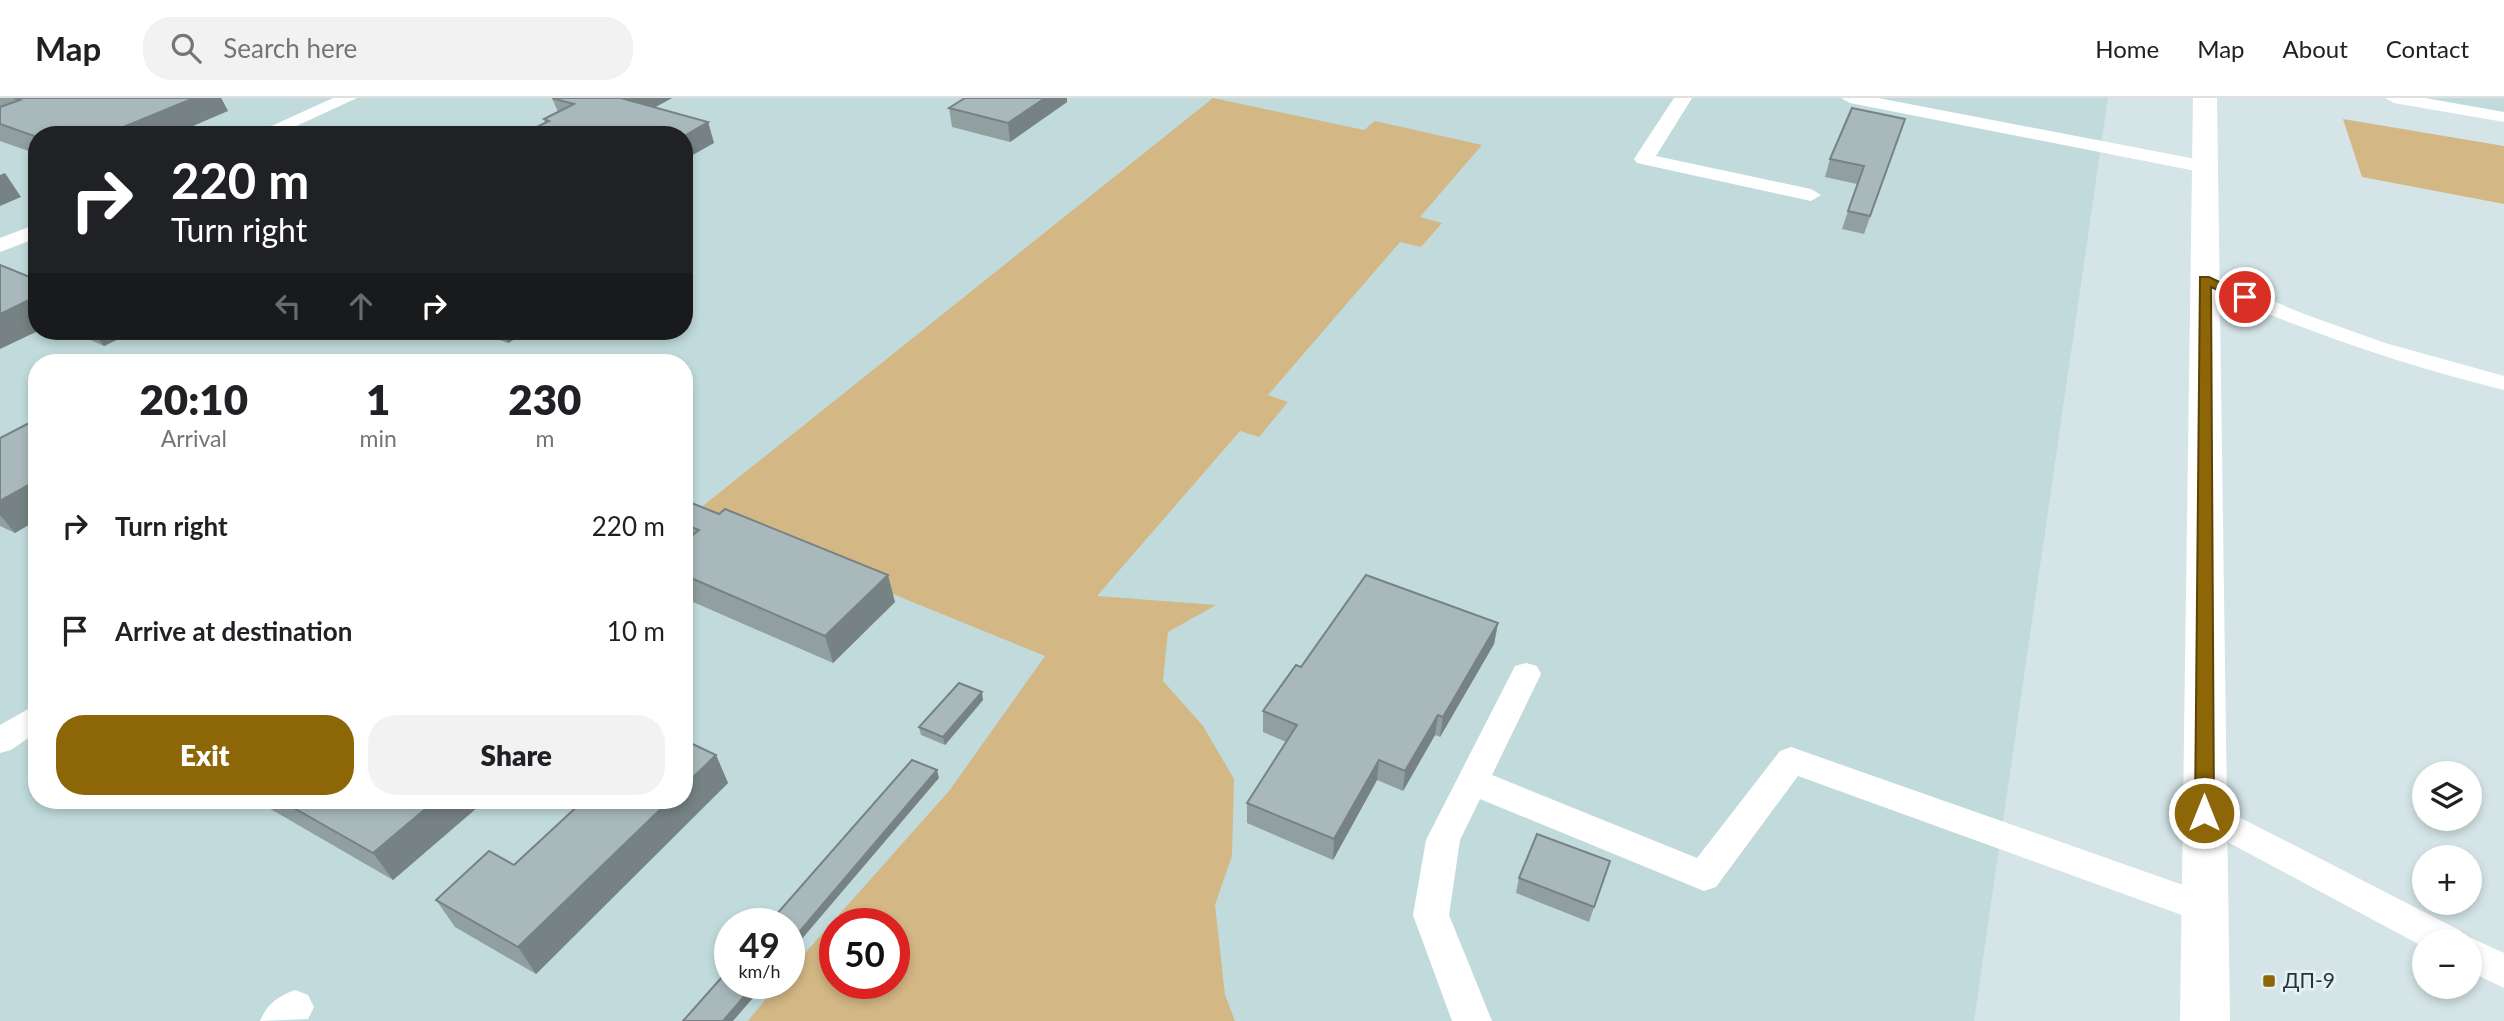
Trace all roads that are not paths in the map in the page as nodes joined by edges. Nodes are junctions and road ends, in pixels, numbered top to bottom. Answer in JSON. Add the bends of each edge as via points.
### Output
{"nodes":[{"id":1,"x":348,"y":98,"type":"edge"},
{"id":2,"x":1683,"y":98,"type":"edge"},
{"id":3,"x":1850,"y":98,"type":"edge"},
{"id":4,"x":2205,"y":98,"type":"edge"},
{"id":5,"x":2394,"y":98,"type":"edge"},
{"id":6,"x":2504,"y":117,"type":"edge"},
{"id":7,"x":282,"y":126,"type":"edge"},
{"id":8,"x":2206,"y":167,"type":"junction"},
{"id":9,"x":1811,"y":195,"type":"dead end"},
{"id":10,"x":28,"y":234,"type":"edge"},
{"id":11,"x":0,"y":246,"type":"edge"},
{"id":12,"x":2204,"y":279,"type":"junction"},
{"id":13,"x":2504,"y":383,"type":"edge"},
{"id":14,"x":1526,"y":674,"type":"dead end"},
{"id":15,"x":1472,"y":781,"type":"junction"},
{"id":16,"x":2204,"y":813,"type":"junction"},
{"id":17,"x":2204,"y":908,"type":"junction"},
{"id":18,"x":2423,"y":929,"type":"edge"},
{"id":19,"x":2482,"y":960,"type":"edge"},
{"id":20,"x":2504,"y":971,"type":"edge"},
{"id":21,"x":1473,"y":1021,"type":"edge"},
{"id":22,"x":2204,"y":1021,"type":"edge"}],
"edges":[{"from":1,"to":7,"type":"street"},
{"from":2,"to":9,"type":"street","via":[[1644,159]]},
{"from":3,"to":8,"type":"street"},
{"from":4,"to":8,"type":"main road"},
{"from":5,"to":6,"type":"street"},
{"from":8,"to":12,"type":"main road"},
{"from":10,"to":11,"type":"street"},
{"from":12,"to":13,"type":"street","via":[[2377,348]]},
{"from":12,"to":16,"type":"main road"},
{"from":14,"to":15,"type":"street"},
{"from":15,"to":17,"type":"street","via":[[1704,876],[1791,760]]},
{"from":15,"to":21,"type":"street","via":[[1443,840],[1431,915]]},
{"from":16,"to":17,"type":"main road"},
{"from":16,"to":18,"type":"street"},
{"from":17,"to":22,"type":"main road"},
{"from":19,"to":20,"type":"street"}]}
